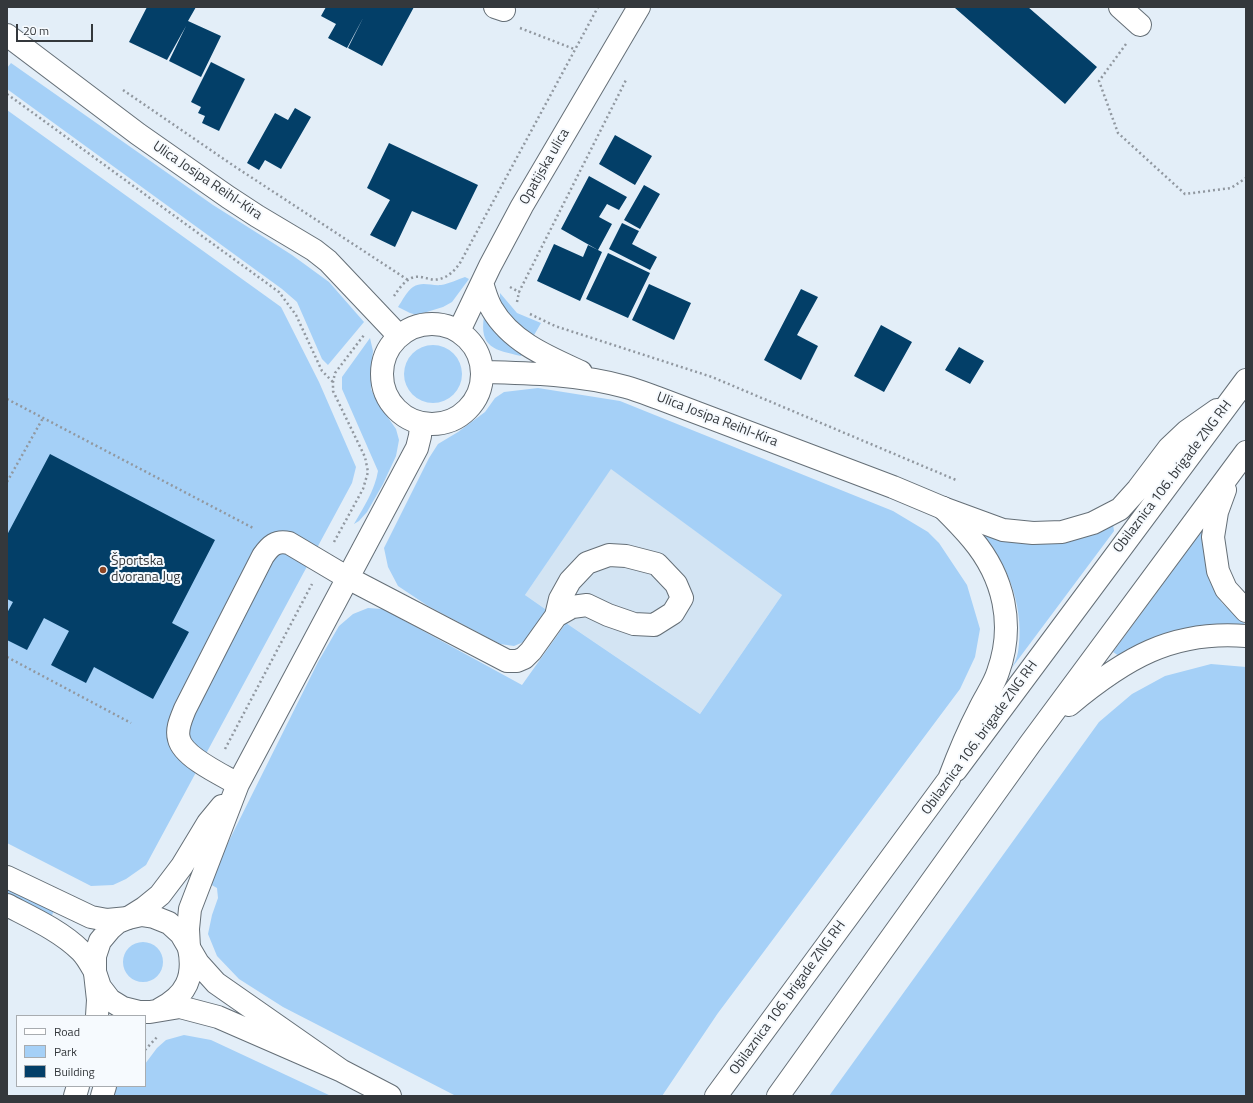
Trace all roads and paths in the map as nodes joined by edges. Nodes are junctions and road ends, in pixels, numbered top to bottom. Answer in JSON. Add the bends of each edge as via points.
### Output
{"nodes":[{"id":1,"x":598,"y":7,"type":"edge"},
{"id":2,"x":639,"y":7,"type":"edge"},
{"id":3,"x":1120,"y":7,"type":"edge"},
{"id":4,"x":499,"y":9,"type":"edge"},
{"id":5,"x":1140,"y":25,"type":"joint"},
{"id":6,"x":7,"y":35,"type":"edge"},
{"id":7,"x":574,"y":49,"type":"junction"},
{"id":8,"x":628,"y":78,"type":"dead end"},
{"id":9,"x":119,"y":87,"type":"dead end"},
{"id":10,"x":7,"y":94,"type":"edge"},
{"id":11,"x":1246,"y":178,"type":"edge"},
{"id":12,"x":460,"y":263,"type":"junction"},
{"id":13,"x":484,"y":279,"type":"junction"},
{"id":14,"x":408,"y":280,"type":"junction"},
{"id":15,"x":519,"y":292,"type":"junction"},
{"id":16,"x":520,"y":307,"type":"dead end"},
{"id":17,"x":529,"y":314,"type":"dead end"},
{"id":18,"x":380,"y":315,"type":"junction"},
{"id":19,"x":459,"y":331,"type":"junction"},
{"id":20,"x":399,"y":336,"type":"junction"},
{"id":21,"x":482,"y":372,"type":"junction"},
{"id":22,"x":1246,"y":380,"type":"edge"},
{"id":23,"x":600,"y":381,"type":"junction"},
{"id":24,"x":333,"y":382,"type":"junction"},
{"id":25,"x":7,"y":399,"type":"edge"},
{"id":26,"x":1228,"y":403,"type":"junction"},
{"id":27,"x":43,"y":418,"type":"junction"},
{"id":28,"x":421,"y":423,"type":"junction"},
{"id":29,"x":1243,"y":456,"type":"edge"},
{"id":30,"x":956,"y":480,"type":"dead end"},
{"id":31,"x":7,"y":482,"type":"edge"},
{"id":32,"x":943,"y":508,"type":"junction"},
{"id":33,"x":275,"y":543,"type":"junction"},
{"id":34,"x":323,"y":563,"type":"junction"},
{"id":35,"x":348,"y":578,"type":"junction"},
{"id":36,"x":1246,"y":611,"type":"edge"},
{"id":37,"x":556,"y":616,"type":"junction"},
{"id":38,"x":1246,"y":636,"type":"edge"},
{"id":39,"x":7,"y":657,"type":"edge"},
{"id":40,"x":131,"y":723,"type":"dead end"},
{"id":41,"x":1030,"y":744,"type":"junction"},
{"id":42,"x":214,"y":770,"type":"junction"},
{"id":43,"x":949,"y":779,"type":"junction"},
{"id":44,"x":238,"y":784,"type":"junction"},
{"id":45,"x":7,"y":877,"type":"edge"},
{"id":46,"x":7,"y":905,"type":"edge"},
{"id":47,"x":128,"y":918,"type":"junction"},
{"id":48,"x":189,"y":948,"type":"junction"},
{"id":49,"x":95,"y":972,"type":"junction"},
{"id":50,"x":152,"y":1014,"type":"edge"},
{"id":51,"x":97,"y":1015,"type":"edge"},
{"id":52,"x":342,"y":1071,"type":"junction"},
{"id":53,"x":390,"y":1096,"type":"edge"},
{"id":54,"x":716,"y":1096,"type":"edge"},
{"id":55,"x":778,"y":1096,"type":"edge"}],
"edges":[{"from":1,"to":7,"type":"path"},
{"from":2,"to":13,"type":"main road","name":"Opatijska ulica","via":[[522,206]]},
{"from":3,"to":5,"type":"main road"},
{"from":4,"to":7,"type":"path","via":[[508,23]]},
{"from":5,"to":11,"type":"path","via":[[1099,81],[1118,133],[1185,194],[1231,188]]},
{"from":6,"to":18,"type":"main road","name":"Ulica Josipa Reihl-Kira","via":[[183,166],[251,212],[314,250]]},
{"from":7,"to":12,"type":"path"},
{"from":8,"to":15,"type":"path"},
{"from":9,"to":14,"type":"path"},
{"from":10,"to":24,"type":"path","via":[[279,292],[296,314],[322,371]]},
{"from":12,"to":13,"type":"path"},
{"from":12,"to":14,"type":"path","via":[[454,272],[446,277],[433,280],[414,277]]},
{"from":13,"to":15,"type":"path"},
{"from":13,"to":19,"type":"main road","name":"Opatijska ulica"},
{"from":13,"to":23,"type":"main road","via":[[487,299],[492,310],[513,334],[529,347]]},
{"from":14,"to":18,"type":"path"},
{"from":15,"to":16,"type":"path","via":[[517,303]]},
{"from":17,"to":30,"type":"path","via":[[555,326],[712,377]]},
{"from":18,"to":20,"type":"main road","name":"Ulica Josipa Reihl-Kira"},
{"from":18,"to":24,"type":"path","via":[[335,373]]},
{"from":19,"to":20,"type":"main road","via":[[435,324],[422,325]]},
{"from":19,"to":21,"type":"main road","via":[[470,340],[478,352]]},
{"from":20,"to":28,"type":"main road","via":[[389,348],[383,363],[382,379],[386,394],[394,407],[406,417]]},
{"from":21,"to":23,"type":"main road","name":"Ulica Josipa Reihl-Kira","via":[[566,376]]},
{"from":21,"to":28,"type":"main road","via":[[479,393],[461,415],[435,424]]},
{"from":22,"to":26,"type":"main road","name":"Obilaznica 106. brigade ZNG RH"},
{"from":23,"to":32,"type":"main road","name":"Ulica Josipa Reihl-Kira","via":[[658,398]]},
{"from":24,"to":34,"type":"path","via":[[333,391],[365,457],[368,472],[363,489]]},
{"from":25,"to":27,"type":"path"},
{"from":26,"to":32,"type":"main road","name":"Ulica Josipa Reihl-Kira","via":[[1187,430],[1169,448],[1120,509],[1093,522],[1062,532],[1033,533],[1004,530]]},
{"from":26,"to":43,"type":"main road","name":"Obilaznica 106. brigade ZNG RH"},
{"from":27,"to":31,"type":"path"},
{"from":27,"to":33,"type":"path","via":[[251,527]]},
{"from":28,"to":35,"type":"main road","via":[[417,448]]},
{"from":29,"to":36,"type":"main road","via":[[1225,490],[1217,512],[1213,537],[1218,571],[1226,589]]},
{"from":29,"to":41,"type":"main road"},
{"from":32,"to":43,"type":"main road","via":[[985,557],[998,580],[1006,611],[1006,646],[998,673],[963,741]]},
{"from":33,"to":34,"type":"main road","via":[[288,543]]},
{"from":33,"to":42,"type":"main road","via":[[263,556],[184,709],[178,726],[182,748]]},
{"from":34,"to":35,"type":"main road"},
{"from":34,"to":42,"type":"path"},
{"from":35,"to":37,"type":"main road","via":[[507,661],[524,658]]},
{"from":35,"to":44,"type":"main road"},
{"from":37,"to":37,"type":"main road","via":[[572,607],[587,606],[634,624],[654,625],[673,613],[682,598],[676,584],[657,564],[626,556],[609,555],[587,563],[570,582],[560,599]]},
{"from":38,"to":41,"type":"main road","via":[[1201,637],[1169,644],[1145,653],[1118,667],[1092,686],[1064,709]]},
{"from":39,"to":40,"type":"path"},
{"from":41,"to":55,"type":"main road"},
{"from":42,"to":44,"type":"main road"},
{"from":43,"to":54,"type":"main road","name":"Obilaznica 106. brigade ZNG RH"},
{"from":44,"to":47,"type":"main road","via":[[208,823],[182,866],[160,895]]},
{"from":44,"to":48,"type":"main road","via":[[190,909]]},
{"from":45,"to":47,"type":"main road","via":[[91,917],[107,920]]},
{"from":46,"to":49,"type":"main road","via":[[72,942],[83,952]]},
{"from":47,"to":48,"type":"main road","via":[[141,915],[169,923],[181,934]]},
{"from":47,"to":49,"type":"main road","via":[[118,922],[100,941],[95,956]]},
{"from":48,"to":50,"type":"main road","via":[[192,962],[185,988],[177,999]]},
{"from":48,"to":52,"type":"main road","via":[[198,963],[216,983]]},
{"from":49,"to":50,"type":"main road","via":[[100,987],[110,1000],[123,1008]]},
{"from":49,"to":51,"type":"main road"},
{"from":50,"to":52,"type":"main road","via":[[180,1007],[218,1017]]},
{"from":52,"to":53,"type":"main road"}]}
